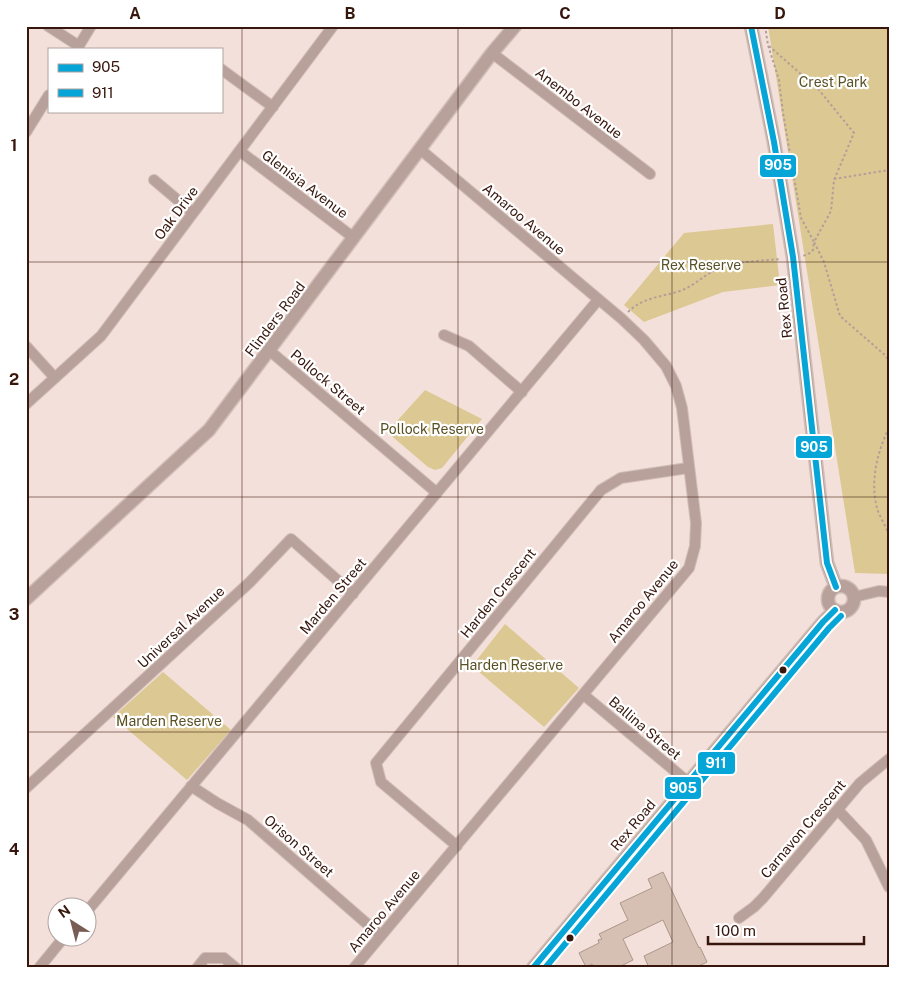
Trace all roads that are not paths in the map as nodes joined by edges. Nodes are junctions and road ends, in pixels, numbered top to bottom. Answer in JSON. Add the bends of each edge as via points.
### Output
{"nodes":[{"id":1,"x":48,"y":26,"type":"edge"},
{"id":2,"x":91,"y":26,"type":"edge"},
{"id":3,"x":333,"y":26,"type":"edge"},
{"id":4,"x":515,"y":26,"type":"edge"},
{"id":5,"x":751,"y":26,"type":"edge"},
{"id":6,"x":78,"y":47,"type":"edge"},
{"id":7,"x":492,"y":53,"type":"junction"},
{"id":8,"x":222,"y":70,"type":"edge"},
{"id":9,"x":48,"y":97,"type":"edge"},
{"id":10,"x":273,"y":107,"type":"junction"},
{"id":11,"x":26,"y":132,"type":"edge"},
{"id":12,"x":421,"y":150,"type":"junction"},
{"id":13,"x":241,"y":152,"type":"junction"},
{"id":14,"x":650,"y":174,"type":"dead end"},
{"id":15,"x":154,"y":180,"type":"dead end"},
{"id":16,"x":193,"y":212,"type":"junction"},
{"id":17,"x":354,"y":238,"type":"junction"},
{"id":18,"x":598,"y":300,"type":"junction"},
{"id":19,"x":444,"y":335,"type":"dead end"},
{"id":20,"x":26,"y":346,"type":"edge"},
{"id":21,"x":270,"y":351,"type":"junction"},
{"id":22,"x":55,"y":378,"type":"junction"},
{"id":23,"x":522,"y":392,"type":"junction"},
{"id":24,"x":26,"y":404,"type":"edge"},
{"id":25,"x":688,"y":468,"type":"junction"},
{"id":26,"x":437,"y":493,"type":"junction"},
{"id":27,"x":836,"y":587,"type":"junction"},
{"id":28,"x":889,"y":592,"type":"edge"},
{"id":29,"x":353,"y":594,"type":"junction"},
{"id":30,"x":854,"y":597,"type":"junction"},
{"id":31,"x":26,"y":599,"type":"edge"},
{"id":32,"x":834,"y":610,"type":"junction"},
{"id":33,"x":584,"y":696,"type":"junction"},
{"id":34,"x":889,"y":759,"type":"edge"},
{"id":35,"x":688,"y":782,"type":"junction"},
{"id":36,"x":191,"y":786,"type":"junction"},
{"id":37,"x":26,"y":788,"type":"edge"},
{"id":38,"x":838,"y":810,"type":"junction"},
{"id":39,"x":457,"y":846,"type":"junction"},
{"id":40,"x":889,"y":887,"type":"edge"},
{"id":41,"x":98,"y":898,"type":"edge"},
{"id":42,"x":739,"y":918,"type":"dead end"},
{"id":43,"x":381,"y":936,"type":"junction"},
{"id":44,"x":57,"y":946,"type":"edge"},
{"id":45,"x":39,"y":968,"type":"edge"},
{"id":46,"x":198,"y":968,"type":"edge"},
{"id":47,"x":236,"y":968,"type":"edge"},
{"id":48,"x":354,"y":968,"type":"edge"},
{"id":49,"x":533,"y":968,"type":"edge"}],
"edges":[{"from":1,"to":6,"type":"street"},
{"from":2,"to":6,"type":"street"},
{"from":3,"to":10,"type":"street","name":"Oak Drive"},
{"from":4,"to":7,"type":"street","name":"Flinders Road"},
{"from":5,"to":27,"type":"street","name":"Rex Road","via":[[793,257],[827,563]]},
{"from":7,"to":12,"type":"street","name":"Flinders Road"},
{"from":7,"to":14,"type":"street","name":"Anembo Avenue"},
{"from":8,"to":10,"type":"street"},
{"from":9,"to":11,"type":"street"},
{"from":10,"to":13,"type":"street","name":"Oak Drive"},
{"from":12,"to":17,"type":"street","name":"Flinders Road"},
{"from":12,"to":18,"type":"street","name":"Amaroo Avenue"},
{"from":13,"to":16,"type":"street","name":"Oak Drive"},
{"from":13,"to":17,"type":"street","name":"Glenisia Avenue"},
{"from":15,"to":16,"type":"street"},
{"from":16,"to":22,"type":"street","name":"Oak Drive","via":[[101,336]]},
{"from":17,"to":21,"type":"street","name":"Flinders Road"},
{"from":18,"to":23,"type":"street","name":"Marden Street"},
{"from":18,"to":25,"type":"street","name":"Amaroo Avenue","via":[[644,340],[666,366],[682,408]]},
{"from":19,"to":23,"type":"street","via":[[469,346]]},
{"from":20,"to":22,"type":"street"},
{"from":21,"to":26,"type":"street","name":"Pollock Street"},
{"from":21,"to":31,"type":"street","name":"Flinders Road","via":[[209,430]]},
{"from":22,"to":24,"type":"street","name":"Oak Drive"},
{"from":23,"to":26,"type":"street","name":"Marden Street"},
{"from":25,"to":33,"type":"street","name":"Amaroo Avenue","via":[[696,523],[695,546],[689,568]]},
{"from":25,"to":39,"type":"street","name":"Harden Crescent","via":[[621,478],[601,490],[376,763],[381,782]]},
{"from":26,"to":29,"type":"street","name":"Marden Street"},
{"from":27,"to":30,"type":"street","via":[[847,588]]},
{"from":27,"to":32,"type":"street","via":[[828,596]]},
{"from":28,"to":30,"type":"street"},
{"from":29,"to":36,"type":"street","name":"Marden Street"},
{"from":29,"to":37,"type":"street","name":"Universal Avenue","via":[[291,539],[250,582]]},
{"from":30,"to":32,"type":"street","via":[[847,611]]},
{"from":32,"to":35,"type":"street","name":"Rex Road"},
{"from":33,"to":35,"type":"street","name":"Ballina Street"},
{"from":33,"to":39,"type":"street","name":"Amaroo Avenue"},
{"from":34,"to":38,"type":"street","name":"Carnavon Crescent","via":[[860,783]]},
{"from":35,"to":49,"type":"street","name":"Rex Road"},
{"from":36,"to":41,"type":"street","name":"Marden Street"},
{"from":36,"to":43,"type":"street","name":"Orison Street","via":[[248,820]]},
{"from":38,"to":40,"type":"street","via":[[866,840]]},
{"from":38,"to":42,"type":"street","name":"Carnavon Crescent","via":[[763,898]]},
{"from":39,"to":43,"type":"street","name":"Amaroo Avenue"},
{"from":43,"to":48,"type":"street","name":"Amaroo Avenue"},
{"from":44,"to":45,"type":"street"},
{"from":46,"to":47,"type":"street","via":[[206,958],[224,958]]}]}
